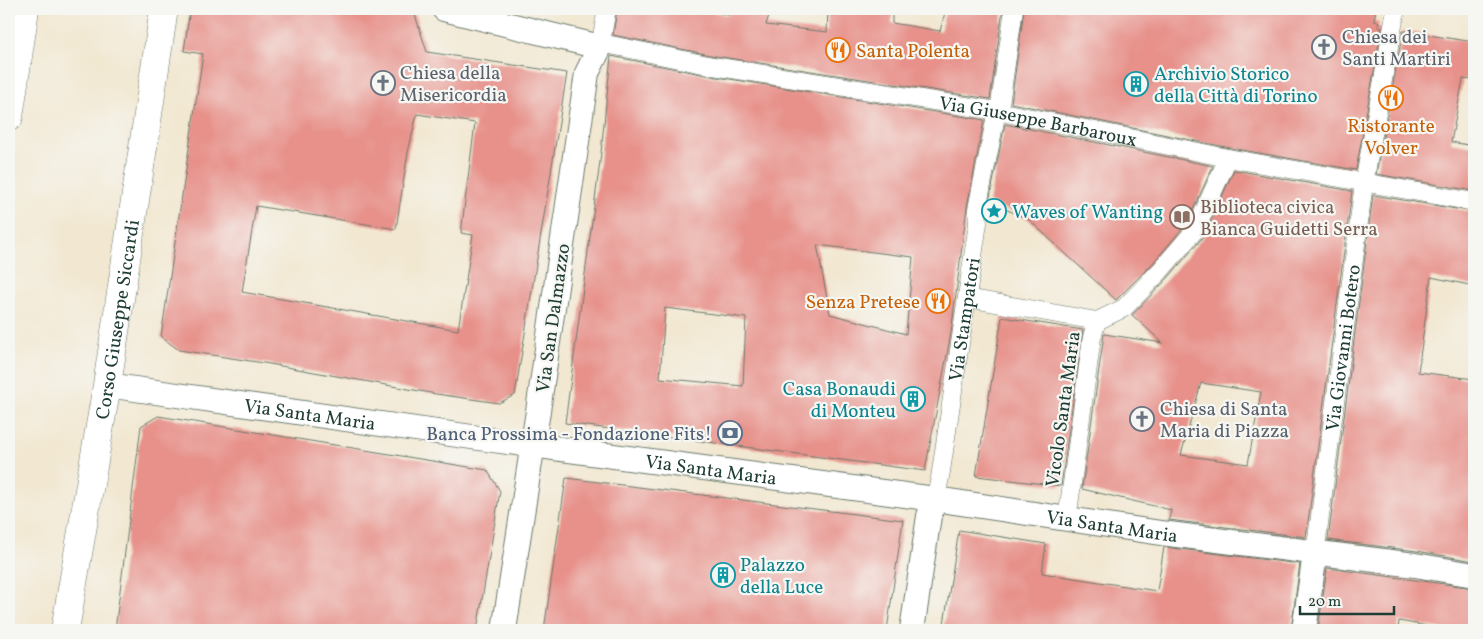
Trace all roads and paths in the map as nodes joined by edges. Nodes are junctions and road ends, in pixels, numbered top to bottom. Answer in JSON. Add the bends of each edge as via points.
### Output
{"nodes":[{"id":1,"x":25,"y":9,"type":"edge"},
{"id":2,"x":164,"y":9,"type":"edge"},
{"id":3,"x":444,"y":9,"type":"edge"},
{"id":4,"x":607,"y":9,"type":"edge"},
{"id":5,"x":1014,"y":9,"type":"edge"},
{"id":6,"x":1396,"y":9,"type":"edge"},
{"id":7,"x":600,"y":45,"type":"junction"},
{"id":8,"x":997,"y":111,"type":"junction"},
{"id":9,"x":9,"y":117,"type":"edge"},
{"id":10,"x":1228,"y":158,"type":"junction"},
{"id":11,"x":1364,"y":183,"type":"junction"},
{"id":12,"x":1474,"y":202,"type":"edge"},
{"id":13,"x":967,"y":298,"type":"junction"},
{"id":14,"x":1097,"y":321,"type":"junction"},
{"id":15,"x":107,"y":385,"type":"junction"},
{"id":16,"x":533,"y":445,"type":"junction"},
{"id":17,"x":935,"y":499,"type":"junction"},
{"id":18,"x":1067,"y":520,"type":"junction"},
{"id":19,"x":1315,"y":554,"type":"junction"},
{"id":20,"x":1474,"y":574,"type":"edge"},
{"id":21,"x":65,"y":630,"type":"edge"},
{"id":22,"x":504,"y":630,"type":"edge"},
{"id":23,"x":912,"y":630,"type":"edge"},
{"id":24,"x":1304,"y":630,"type":"edge"}],
"edges":[{"from":1,"to":9,"type":"street"},
{"from":2,"to":15,"type":"street","name":"Corso Giuseppe Siccardi"},
{"from":3,"to":7,"type":"street","name":"Via Giuseppe Barbaroux"},
{"from":4,"to":7,"type":"street","name":"Via San Dalmazzo"},
{"from":5,"to":8,"type":"street","name":"Via Stampatori"},
{"from":6,"to":11,"type":"street","name":"Via Giovanni Botero"},
{"from":7,"to":8,"type":"street","name":"Via Giuseppe Barbaroux"},
{"from":7,"to":16,"type":"street","name":"Via San Dalmazzo","via":[[587,73]]},
{"from":8,"to":10,"type":"street","name":"Via Giuseppe Barbaroux"},
{"from":8,"to":13,"type":"street","name":"Via Stampatori","via":[[977,209],[978,223]]},
{"from":10,"to":11,"type":"street","name":"Via Giuseppe Barbaroux"},
{"from":10,"to":14,"type":"street","name":"Vicolo Santa Maria","via":[[1196,229],[1124,308]]},
{"from":11,"to":12,"type":"street","name":"Via Giuseppe Barbaroux"},
{"from":11,"to":19,"type":"street","name":"Via Giovanni Botero"},
{"from":13,"to":14,"type":"street"},
{"from":13,"to":17,"type":"street","name":"Via Stampatori"},
{"from":14,"to":18,"type":"street","name":"Vicolo Santa Maria","via":[[1092,336]]},
{"from":15,"to":16,"type":"street","name":"Via Santa Maria"},
{"from":15,"to":21,"type":"street","name":"Corso Giuseppe Siccardi"},
{"from":16,"to":17,"type":"street","name":"Via Santa Maria"},
{"from":16,"to":22,"type":"street","name":"Via San Dalmazzo"},
{"from":17,"to":18,"type":"street","name":"Via Santa Maria"},
{"from":17,"to":23,"type":"street","name":"Via Stampatori","via":[[928,516]]},
{"from":18,"to":19,"type":"street","name":"Via Santa Maria"},
{"from":19,"to":20,"type":"street","name":"Via Santa Maria"},
{"from":19,"to":24,"type":"street","name":"Via Giovanni Botero"}]}
